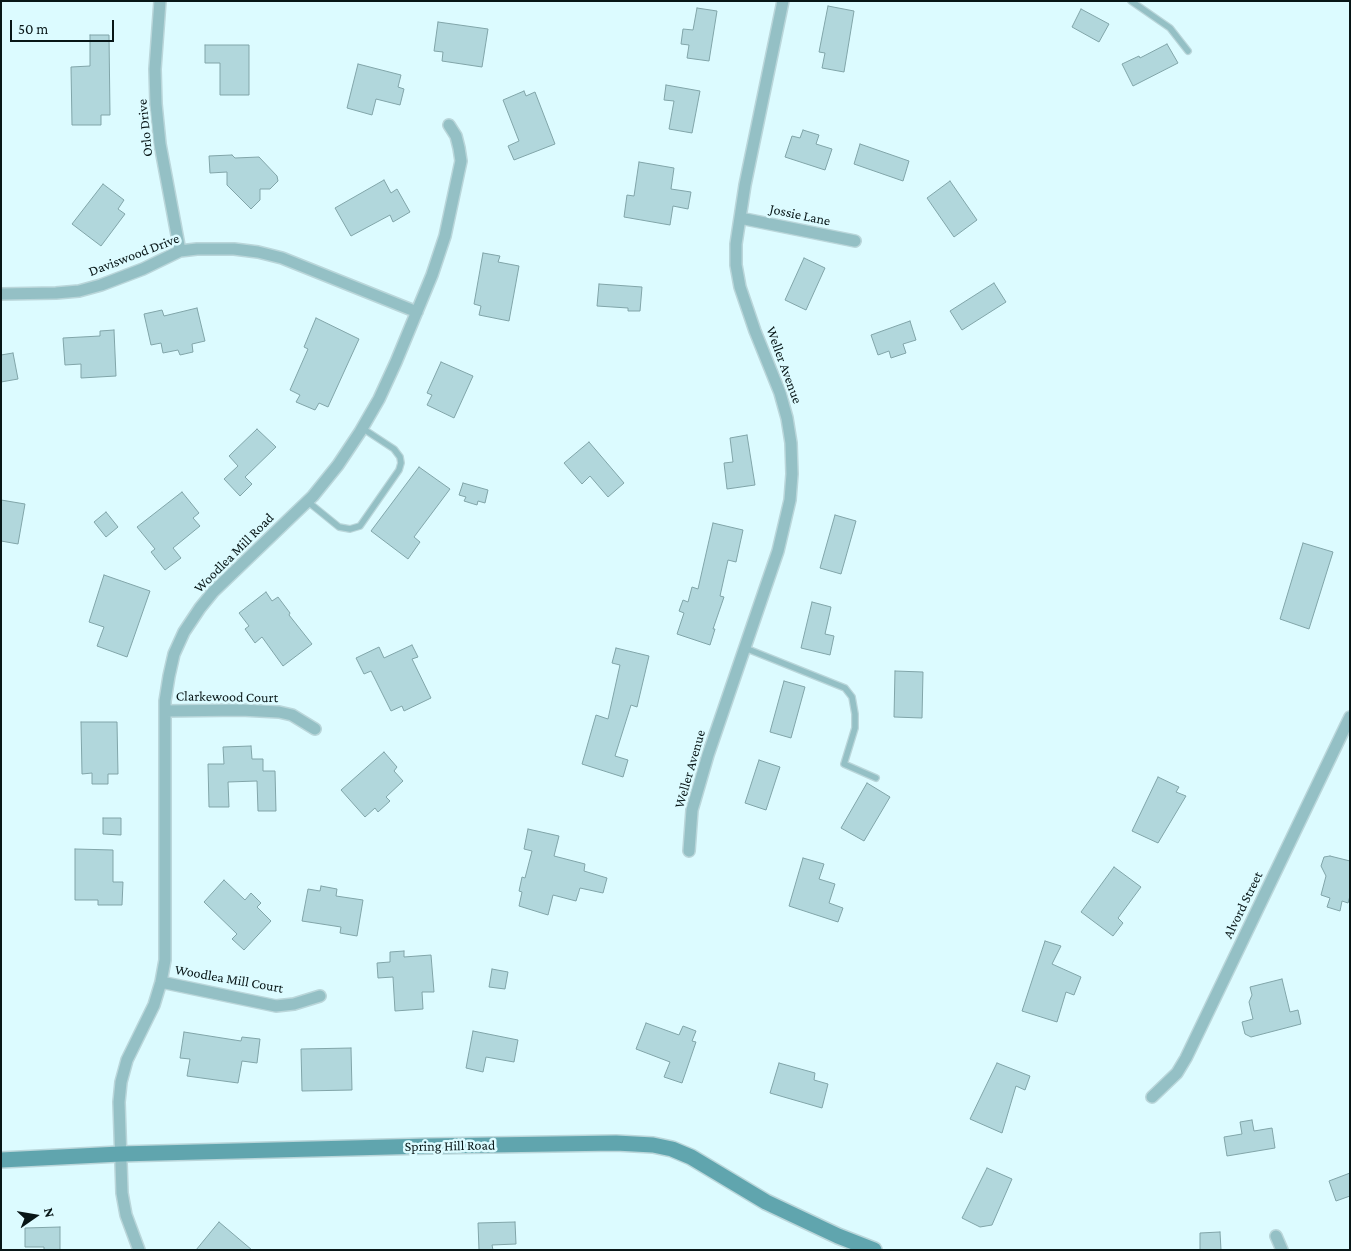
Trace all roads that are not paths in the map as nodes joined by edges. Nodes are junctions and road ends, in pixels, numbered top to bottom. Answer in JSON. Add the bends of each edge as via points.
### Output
{"nodes":[{"id":1,"x":160,"y":1,"type":"edge"},
{"id":2,"x":783,"y":1,"type":"edge"},
{"id":3,"x":1131,"y":1,"type":"edge"},
{"id":4,"x":1188,"y":51,"type":"dead end"},
{"id":5,"x":449,"y":125,"type":"dead end"},
{"id":6,"x":740,"y":218,"type":"junction"},
{"id":7,"x":854,"y":241,"type":"dead end"},
{"id":8,"x":180,"y":251,"type":"junction"},
{"id":9,"x":1,"y":294,"type":"edge"},
{"id":10,"x":417,"y":312,"type":"junction"},
{"id":11,"x":362,"y":428,"type":"junction"},
{"id":12,"x":307,"y":501,"type":"junction"},
{"id":13,"x":745,"y":648,"type":"junction"},
{"id":14,"x":165,"y":711,"type":"junction"},
{"id":15,"x":1350,"y":717,"type":"edge"},
{"id":16,"x":315,"y":729,"type":"dead end"},
{"id":17,"x":876,"y":778,"type":"dead end"},
{"id":18,"x":689,"y":851,"type":"dead end"},
{"id":19,"x":162,"y":982,"type":"junction"},
{"id":20,"x":320,"y":996,"type":"dead end"},
{"id":21,"x":1152,"y":1097,"type":"dead end"},
{"id":22,"x":120,"y":1154,"type":"junction"},
{"id":23,"x":1,"y":1160,"type":"edge"},
{"id":24,"x":1276,"y":1236,"type":"dead end"},
{"id":25,"x":139,"y":1250,"type":"edge"},
{"id":26,"x":874,"y":1250,"type":"edge"},
{"id":27,"x":1282,"y":1250,"type":"edge"}],
"edges":[{"from":1,"to":8,"type":"street","name":"Orlo Drive","via":[[156,104]]},
{"from":2,"to":6,"type":"street","name":"Weller Avenue"},
{"from":3,"to":4,"type":"lane","via":[[1170,28]]},
{"from":5,"to":10,"type":"street","name":"Woodlea Mill Road","via":[[456,136],[461,161],[445,236]]},
{"from":6,"to":7,"type":"street","name":"Jossie Lane"},
{"from":6,"to":13,"type":"street","name":"Weller Avenue","via":[[736,264],[740,287],[780,393],[791,443],[792,474],[783,533]]},
{"from":8,"to":9,"type":"street","name":"Daviswood Drive","via":[[101,285],[79,291]]},
{"from":8,"to":10,"type":"street","name":"Daviswood Drive","via":[[234,249],[282,258]]},
{"from":10,"to":11,"type":"street","name":"Woodlea Mill Road","via":[[379,399]]},
{"from":11,"to":12,"type":"street","name":"Woodlea Mill Road","via":[[338,465]]},
{"from":11,"to":12,"type":"lane","via":[[394,449],[401,463],[360,526],[350,529],[339,527]]},
{"from":12,"to":14,"type":"street","name":"Woodlea Mill Road","via":[[200,608],[174,654]]},
{"from":13,"to":17,"type":"lane","via":[[845,688],[852,698],[855,728],[844,764]]},
{"from":13,"to":18,"type":"street","name":"Weller Avenue","via":[[692,810]]},
{"from":14,"to":16,"type":"street","name":"Clarkewood Court","via":[[279,712],[292,715]]},
{"from":14,"to":19,"type":"street","name":"Woodlea Mill Road","via":[[165,960]]},
{"from":15,"to":21,"type":"street","name":"Alvord Street","via":[[1186,1058],[1177,1073]]},
{"from":19,"to":20,"type":"street","name":"Woodlea Mill Court","via":[[276,1006]]},
{"from":19,"to":22,"type":"street","name":"Woodlea Mill Road","via":[[127,1060],[121,1082]]},
{"from":22,"to":23,"type":"main road","name":"Spring Hill Road"},
{"from":22,"to":25,"type":"street","name":"Woodlea Mill Road","via":[[126,1215]]},
{"from":22,"to":26,"type":"main road","name":"Spring Hill Road","via":[[608,1143],[653,1145],[691,1157],[766,1202]]},
{"from":24,"to":27,"type":"street"}]}
